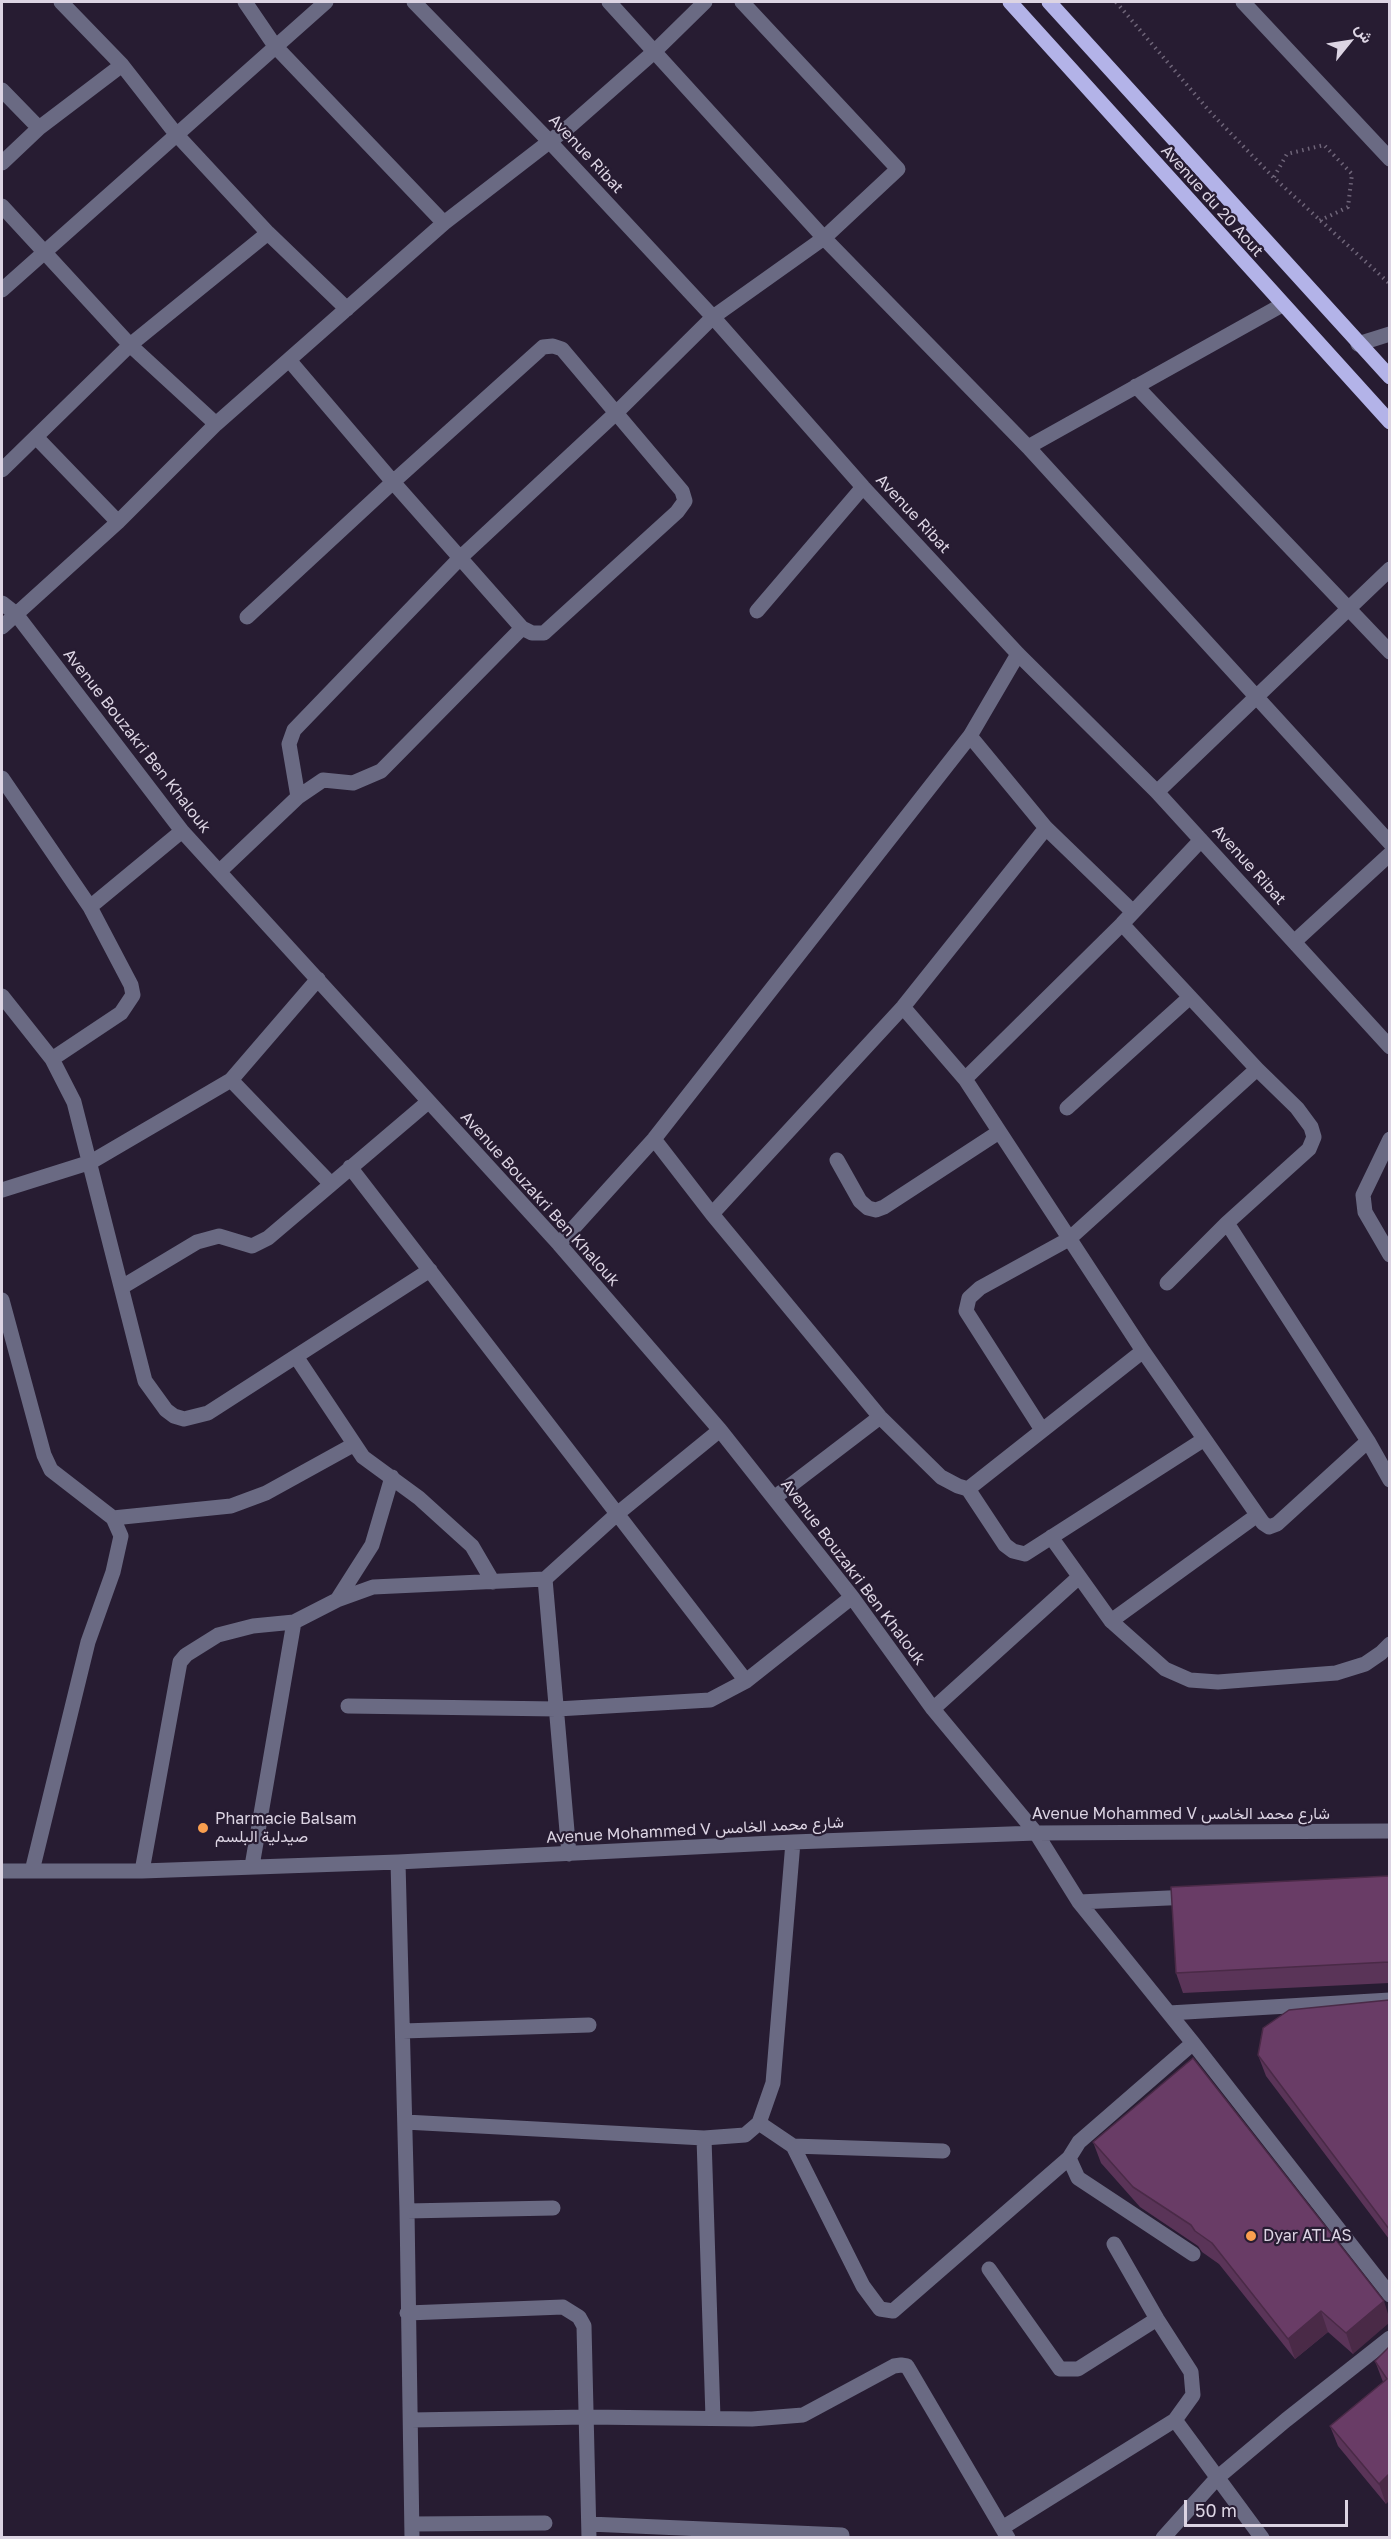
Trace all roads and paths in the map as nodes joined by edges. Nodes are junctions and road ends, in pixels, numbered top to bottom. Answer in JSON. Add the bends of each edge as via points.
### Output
{"nodes":[{"id":1,"x":61,"y":2,"type":"edge"},
{"id":2,"x":245,"y":2,"type":"edge"},
{"id":3,"x":326,"y":2,"type":"edge"},
{"id":4,"x":414,"y":2,"type":"edge"},
{"id":5,"x":609,"y":2,"type":"edge"},
{"id":6,"x":705,"y":2,"type":"edge"},
{"id":7,"x":742,"y":2,"type":"edge"},
{"id":8,"x":1010,"y":2,"type":"edge"},
{"id":9,"x":1050,"y":2,"type":"edge"},
{"id":10,"x":1116,"y":2,"type":"edge"},
{"id":11,"x":1243,"y":2,"type":"edge"},
{"id":12,"x":275,"y":46,"type":"junction"},
{"id":13,"x":655,"y":51,"type":"junction"},
{"id":14,"x":122,"y":65,"type":"junction"},
{"id":15,"x":2,"y":90,"type":"edge"},
{"id":16,"x":39,"y":128,"type":"junction"},
{"id":17,"x":176,"y":134,"type":"junction"},
{"id":18,"x":550,"y":142,"type":"junction"},
{"id":19,"x":1389,"y":159,"type":"edge"},
{"id":20,"x":2,"y":163,"type":"edge"},
{"id":21,"x":1274,"y":178,"type":"junction"},
{"id":22,"x":2,"y":206,"type":"edge"},
{"id":23,"x":1319,"y":221,"type":"junction"},
{"id":24,"x":444,"y":223,"type":"junction"},
{"id":25,"x":268,"y":233,"type":"junction"},
{"id":26,"x":824,"y":237,"type":"junction"},
{"id":27,"x":42,"y":252,"type":"junction"},
{"id":28,"x":1389,"y":284,"type":"edge"},
{"id":29,"x":2,"y":290,"type":"edge"},
{"id":30,"x":1282,"y":305,"type":"junction"},
{"id":31,"x":347,"y":309,"type":"junction"},
{"id":32,"x":713,"y":317,"type":"junction"},
{"id":33,"x":1389,"y":334,"type":"edge"},
{"id":34,"x":1358,"y":344,"type":"junction"},
{"id":35,"x":130,"y":345,"type":"junction"},
{"id":36,"x":289,"y":360,"type":"junction"},
{"id":37,"x":1389,"y":377,"type":"edge"},
{"id":38,"x":1136,"y":386,"type":"junction"},
{"id":39,"x":617,"y":412,"type":"junction"},
{"id":40,"x":1389,"y":422,"type":"edge"},
{"id":41,"x":216,"y":424,"type":"junction"},
{"id":42,"x":36,"y":438,"type":"junction"},
{"id":43,"x":1028,"y":447,"type":"junction"},
{"id":44,"x":2,"y":470,"type":"edge"},
{"id":45,"x":393,"y":482,"type":"junction"},
{"id":46,"x":863,"y":487,"type":"junction"},
{"id":47,"x":118,"y":522,"type":"junction"},
{"id":48,"x":461,"y":557,"type":"junction"},
{"id":49,"x":1389,"y":569,"type":"edge"},
{"id":50,"x":2,"y":603,"type":"edge"},
{"id":51,"x":1348,"y":609,"type":"junction"},
{"id":52,"x":757,"y":611,"type":"dead end"},
{"id":53,"x":16,"y":614,"type":"junction"},
{"id":54,"x":248,"y":616,"type":"dead end"},
{"id":55,"x":2,"y":627,"type":"edge"},
{"id":56,"x":522,"y":628,"type":"junction"},
{"id":57,"x":1389,"y":652,"type":"edge"},
{"id":58,"x":1018,"y":654,"type":"junction"},
{"id":59,"x":1255,"y":697,"type":"junction"},
{"id":60,"x":970,"y":736,"type":"junction"},
{"id":61,"x":2,"y":778,"type":"edge"},
{"id":62,"x":1157,"y":792,"type":"junction"},
{"id":63,"x":298,"y":797,"type":"junction"},
{"id":64,"x":1046,"y":828,"type":"junction"},
{"id":65,"x":182,"y":831,"type":"junction"},
{"id":66,"x":1201,"y":840,"type":"junction"},
{"id":67,"x":1389,"y":843,"type":"edge"},
{"id":68,"x":1389,"y":854,"type":"edge"},
{"id":69,"x":220,"y":871,"type":"junction"},
{"id":70,"x":90,"y":907,"type":"junction"},
{"id":71,"x":1133,"y":912,"type":"junction"},
{"id":72,"x":1122,"y":924,"type":"junction"},
{"id":73,"x":1294,"y":942,"type":"junction"},
{"id":74,"x":318,"y":979,"type":"junction"},
{"id":75,"x":2,"y":996,"type":"edge"},
{"id":76,"x":1190,"y":997,"type":"junction"},
{"id":77,"x":903,"y":1007,"type":"junction"},
{"id":78,"x":1389,"y":1047,"type":"edge"},
{"id":79,"x":52,"y":1059,"type":"junction"},
{"id":80,"x":1257,"y":1069,"type":"junction"},
{"id":81,"x":964,"y":1079,"type":"junction"},
{"id":82,"x":231,"y":1080,"type":"junction"},
{"id":83,"x":428,"y":1102,"type":"junction"},
{"id":84,"x":1067,"y":1108,"type":"dead end"},
{"id":85,"x":999,"y":1132,"type":"junction"},
{"id":86,"x":654,"y":1139,"type":"junction"},
{"id":87,"x":1389,"y":1139,"type":"edge"},
{"id":88,"x":837,"y":1160,"type":"dead end"},
{"id":89,"x":91,"y":1162,"type":"junction"},
{"id":90,"x":350,"y":1167,"type":"junction"},
{"id":91,"x":331,"y":1184,"type":"junction"},
{"id":92,"x":2,"y":1190,"type":"edge"},
{"id":93,"x":712,"y":1214,"type":"junction"},
{"id":94,"x":1227,"y":1223,"type":"junction"},
{"id":95,"x":1069,"y":1239,"type":"junction"},
{"id":96,"x":559,"y":1244,"type":"junction"},
{"id":97,"x":1389,"y":1255,"type":"edge"},
{"id":98,"x":430,"y":1270,"type":"junction"},
{"id":99,"x":1167,"y":1283,"type":"dead end"},
{"id":100,"x":122,"y":1287,"type":"junction"},
{"id":101,"x":2,"y":1300,"type":"edge"},
{"id":102,"x":1143,"y":1351,"type":"junction"},
{"id":103,"x":297,"y":1358,"type":"junction"},
{"id":104,"x":880,"y":1417,"type":"junction"},
{"id":105,"x":720,"y":1430,"type":"junction"},
{"id":106,"x":1042,"y":1430,"type":"junction"},
{"id":107,"x":1203,"y":1440,"type":"junction"},
{"id":108,"x":1368,"y":1441,"type":"junction"},
{"id":109,"x":353,"y":1445,"type":"junction"},
{"id":110,"x":392,"y":1477,"type":"junction"},
{"id":111,"x":1389,"y":1480,"type":"edge"},
{"id":112,"x":968,"y":1489,"type":"junction"},
{"id":113,"x":774,"y":1498,"type":"junction"},
{"id":114,"x":617,"y":1515,"type":"junction"},
{"id":115,"x":1256,"y":1516,"type":"junction"},
{"id":116,"x":113,"y":1518,"type":"junction"},
{"id":117,"x":1051,"y":1537,"type":"junction"},
{"id":118,"x":1078,"y":1577,"type":"junction"},
{"id":119,"x":546,"y":1579,"type":"junction"},
{"id":120,"x":493,"y":1582,"type":"junction"},
{"id":121,"x":852,"y":1597,"type":"junction"},
{"id":122,"x":337,"y":1599,"type":"junction"},
{"id":123,"x":1111,"y":1621,"type":"junction"},
{"id":124,"x":294,"y":1622,"type":"junction"},
{"id":125,"x":1389,"y":1644,"type":"edge"},
{"id":126,"x":746,"y":1681,"type":"junction"},
{"id":127,"x":348,"y":1706,"type":"dead end"},
{"id":128,"x":557,"y":1709,"type":"junction"},
{"id":129,"x":933,"y":1709,"type":"junction"},
{"id":130,"x":1389,"y":1831,"type":"edge"},
{"id":131,"x":1036,"y":1833,"type":"junction"},
{"id":132,"x":793,"y":1842,"type":"junction"},
{"id":133,"x":569,"y":1854,"type":"junction"},
{"id":134,"x":398,"y":1862,"type":"junction"},
{"id":135,"x":252,"y":1866,"type":"junction"},
{"id":136,"x":2,"y":1871,"type":"edge"},
{"id":137,"x":32,"y":1871,"type":"junction"},
{"id":138,"x":142,"y":1871,"type":"junction"},
{"id":139,"x":1210,"y":1896,"type":"edge"},
{"id":140,"x":1079,"y":1902,"type":"junction"},
{"id":141,"x":1389,"y":2000,"type":"edge"},
{"id":142,"x":1169,"y":2013,"type":"junction"},
{"id":143,"x":589,"y":2025,"type":"dead end"},
{"id":144,"x":403,"y":2031,"type":"junction"},
{"id":145,"x":1193,"y":2043,"type":"junction"},
{"id":146,"x":405,"y":2122,"type":"junction"},
{"id":147,"x":759,"y":2124,"type":"junction"},
{"id":148,"x":704,"y":2138,"type":"junction"},
{"id":149,"x":793,"y":2146,"type":"junction"},
{"id":150,"x":943,"y":2151,"type":"dead end"},
{"id":151,"x":1069,"y":2158,"type":"junction"},
{"id":152,"x":553,"y":2208,"type":"dead end"},
{"id":153,"x":407,"y":2211,"type":"junction"},
{"id":154,"x":1114,"y":2244,"type":"dead end"},
{"id":155,"x":1193,"y":2254,"type":"edge"},
{"id":156,"x":989,"y":2269,"type":"dead end"},
{"id":157,"x":1389,"y":2295,"type":"edge"},
{"id":158,"x":408,"y":2313,"type":"junction"},
{"id":159,"x":1157,"y":2319,"type":"junction"},
{"id":160,"x":1389,"y":2338,"type":"edge"},
{"id":161,"x":587,"y":2417,"type":"junction"},
{"id":162,"x":712,"y":2418,"type":"junction"},
{"id":163,"x":411,"y":2420,"type":"junction"},
{"id":164,"x":1174,"y":2420,"type":"junction"},
{"id":165,"x":1217,"y":2478,"type":"junction"},
{"id":166,"x":545,"y":2523,"type":"dead end"},
{"id":167,"x":412,"y":2530,"type":"edge"},
{"id":168,"x":589,"y":2531,"type":"edge"},
{"id":169,"x":1005,"y":2533,"type":"edge"},
{"id":170,"x":842,"y":2535,"type":"dead end"},
{"id":171,"x":1163,"y":2538,"type":"edge"},
{"id":172,"x":1262,"y":2538,"type":"edge"}],
"edges":[{"from":1,"to":14,"type":"street"},
{"from":2,"to":12,"type":"street"},
{"from":3,"to":12,"type":"street"},
{"from":4,"to":18,"type":"street","name":"Avenue Ribat"},
{"from":5,"to":13,"type":"street"},
{"from":6,"to":13,"type":"street"},
{"from":7,"to":26,"type":"street","via":[[898,169]]},
{"from":8,"to":30,"type":"main road","name":"Avenue du 20 Aout"},
{"from":9,"to":34,"type":"main road","name":"Avenue du 20 Aout"},
{"from":10,"to":21,"type":"path","via":[[1196,96]]},
{"from":11,"to":19,"type":"street"},
{"from":12,"to":17,"type":"street"},
{"from":12,"to":24,"type":"street"},
{"from":13,"to":18,"type":"street"},
{"from":13,"to":26,"type":"street"},
{"from":14,"to":16,"type":"street"},
{"from":14,"to":17,"type":"street"},
{"from":15,"to":16,"type":"street"},
{"from":16,"to":20,"type":"street"},
{"from":17,"to":25,"type":"street"},
{"from":17,"to":27,"type":"street"},
{"from":18,"to":24,"type":"street"},
{"from":18,"to":32,"type":"street","name":"Avenue Ribat"},
{"from":21,"to":23,"type":"path"},
{"from":21,"to":23,"type":"path","via":[[1287,154],[1324,145],[1352,174],[1348,207]]},
{"from":22,"to":27,"type":"street"},
{"from":23,"to":28,"type":"path"},
{"from":24,"to":31,"type":"street"},
{"from":25,"to":31,"type":"street"},
{"from":25,"to":35,"type":"street"},
{"from":26,"to":32,"type":"street"},
{"from":26,"to":43,"type":"street"},
{"from":27,"to":29,"type":"street"},
{"from":27,"to":35,"type":"street"},
{"from":30,"to":38,"type":"street"},
{"from":30,"to":40,"type":"main road","name":"Avenue du 20 Aout"},
{"from":31,"to":36,"type":"street"},
{"from":32,"to":39,"type":"street"},
{"from":32,"to":46,"type":"street","name":"Avenue Ribat"},
{"from":33,"to":34,"type":"street"},
{"from":34,"to":37,"type":"main road","name":"Avenue du 20 Aout"},
{"from":35,"to":41,"type":"street"},
{"from":35,"to":42,"type":"street"},
{"from":36,"to":41,"type":"street"},
{"from":36,"to":45,"type":"street"},
{"from":38,"to":43,"type":"street"},
{"from":38,"to":51,"type":"street"},
{"from":39,"to":45,"type":"street","via":[[562,349],[543,347]]},
{"from":39,"to":48,"type":"street"},
{"from":39,"to":56,"type":"street","via":[[682,490],[685,501],[544,633]]},
{"from":41,"to":47,"type":"street"},
{"from":42,"to":44,"type":"street"},
{"from":42,"to":47,"type":"street"},
{"from":43,"to":59,"type":"street"},
{"from":45,"to":48,"type":"street"},
{"from":45,"to":54,"type":"street"},
{"from":46,"to":52,"type":"street"},
{"from":46,"to":58,"type":"street","name":"Avenue Ribat"},
{"from":47,"to":53,"type":"street"},
{"from":48,"to":56,"type":"street"},
{"from":48,"to":63,"type":"street","via":[[294,730],[289,744]]},
{"from":49,"to":51,"type":"street"},
{"from":50,"to":53,"type":"street","name":"Avenue Bouzakri Ben Khalouk"},
{"from":51,"to":57,"type":"street"},
{"from":51,"to":59,"type":"street"},
{"from":53,"to":55,"type":"street"},
{"from":53,"to":65,"type":"street","name":"Avenue Bouzakri Ben Khalouk"},
{"from":56,"to":63,"type":"street","via":[[381,771],[352,783],[323,780]]},
{"from":58,"to":60,"type":"street"},
{"from":58,"to":62,"type":"street","name":"Avenue Ribat"},
{"from":59,"to":62,"type":"street"},
{"from":59,"to":67,"type":"street"},
{"from":60,"to":64,"type":"street"},
{"from":60,"to":86,"type":"street"},
{"from":61,"to":70,"type":"street"},
{"from":62,"to":66,"type":"street","name":"Avenue Ribat"},
{"from":63,"to":69,"type":"street"},
{"from":64,"to":71,"type":"street"},
{"from":64,"to":77,"type":"street"},
{"from":65,"to":69,"type":"street","name":"Avenue Bouzakri Ben Khalouk"},
{"from":65,"to":70,"type":"street"},
{"from":66,"to":71,"type":"street"},
{"from":66,"to":73,"type":"street","name":"Avenue Ribat"},
{"from":68,"to":73,"type":"street"},
{"from":69,"to":74,"type":"street","name":"Avenue Bouzakri Ben Khalouk"},
{"from":70,"to":79,"type":"street","via":[[133,995],[121,1013]]},
{"from":71,"to":72,"type":"street"},
{"from":72,"to":76,"type":"street"},
{"from":72,"to":81,"type":"street"},
{"from":73,"to":78,"type":"street","name":"Avenue Ribat"},
{"from":74,"to":82,"type":"street"},
{"from":74,"to":83,"type":"street","name":"Avenue Bouzakri Ben Khalouk"},
{"from":75,"to":79,"type":"street"},
{"from":76,"to":80,"type":"street"},
{"from":76,"to":84,"type":"street"},
{"from":77,"to":81,"type":"street"},
{"from":77,"to":93,"type":"street"},
{"from":79,"to":89,"type":"street","via":[[74,1102]]},
{"from":80,"to":94,"type":"street","via":[[1296,1108],[1314,1137],[1309,1149]]},
{"from":80,"to":95,"type":"street"},
{"from":81,"to":85,"type":"street"},
{"from":82,"to":89,"type":"street"},
{"from":82,"to":91,"type":"street"},
{"from":83,"to":90,"type":"street"},
{"from":83,"to":96,"type":"street","name":"Avenue Bouzakri Ben Khalouk"},
{"from":85,"to":88,"type":"street","via":[[876,1210],[860,1201]]},
{"from":85,"to":95,"type":"street"},
{"from":86,"to":93,"type":"street"},
{"from":86,"to":96,"type":"street"},
{"from":87,"to":97,"type":"street","via":[[1363,1195],[1365,1212]]},
{"from":89,"to":92,"type":"street"},
{"from":89,"to":100,"type":"street"},
{"from":90,"to":91,"type":"street"},
{"from":90,"to":98,"type":"street"},
{"from":91,"to":100,"type":"street","via":[[268,1238],[252,1246],[219,1236],[197,1242]]},
{"from":93,"to":104,"type":"street"},
{"from":94,"to":99,"type":"street"},
{"from":94,"to":108,"type":"street"},
{"from":95,"to":102,"type":"street"},
{"from":95,"to":106,"type":"street","via":[[980,1288],[969,1298],[966,1311]]},
{"from":96,"to":105,"type":"street","name":"Avenue Bouzakri Ben Khalouk"},
{"from":98,"to":103,"type":"street"},
{"from":98,"to":114,"type":"street"},
{"from":100,"to":103,"type":"street","via":[[146,1381],[174,1416],[184,1419],[208,1413]]},
{"from":101,"to":116,"type":"street","via":[[51,1470]]},
{"from":102,"to":106,"type":"street"},
{"from":102,"to":107,"type":"street"},
{"from":103,"to":109,"type":"street"},
{"from":104,"to":112,"type":"street","via":[[941,1477]]},
{"from":104,"to":113,"type":"street"},
{"from":105,"to":113,"type":"street","name":"Avenue Bouzakri Ben Khalouk"},
{"from":105,"to":114,"type":"street"},
{"from":106,"to":112,"type":"street"},
{"from":107,"to":115,"type":"street"},
{"from":107,"to":117,"type":"street"},
{"from":108,"to":111,"type":"street"},
{"from":108,"to":115,"type":"street","via":[[1277,1524],[1269,1527]]},
{"from":109,"to":110,"type":"street"},
{"from":109,"to":116,"type":"street","via":[[266,1493],[231,1506]]},
{"from":110,"to":120,"type":"street","via":[[472,1546]]},
{"from":110,"to":122,"type":"street","via":[[372,1545]]},
{"from":112,"to":117,"type":"street","via":[[1013,1551],[1025,1554]]},
{"from":113,"to":121,"type":"street","name":"Avenue Bouzakri Ben Khalouk"},
{"from":114,"to":119,"type":"street"},
{"from":114,"to":126,"type":"street"},
{"from":115,"to":123,"type":"street"},
{"from":116,"to":137,"type":"street","via":[[121,1536],[115,1563],[88,1642]]},
{"from":117,"to":118,"type":"street"},
{"from":118,"to":123,"type":"street"},
{"from":118,"to":129,"type":"street"},
{"from":119,"to":120,"type":"street"},
{"from":119,"to":128,"type":"street"},
{"from":120,"to":122,"type":"street","via":[[372,1587]]},
{"from":121,"to":126,"type":"street"},
{"from":121,"to":129,"type":"street","name":"Avenue Bouzakri Ben Khalouk"},
{"from":122,"to":124,"type":"street"},
{"from":123,"to":125,"type":"street","via":[[1165,1670],[1190,1680],[1218,1682],[1336,1673],[1365,1664]]},
{"from":124,"to":135,"type":"street"},
{"from":124,"to":138,"type":"street","via":[[232,1630],[182,1658]]},
{"from":126,"to":128,"type":"street","via":[[710,1700]]},
{"from":127,"to":128,"type":"street"},
{"from":128,"to":133,"type":"street"},
{"from":129,"to":131,"type":"street","name":"Avenue Bouzakri Ben Khalouk"},
{"from":130,"to":131,"type":"street","name":"Avenue Mohammed V شارع محمد الخامس"},
{"from":131,"to":132,"type":"street","name":"Avenue Mohammed V شارع محمد الخامس"},
{"from":131,"to":140,"type":"street","name":"Avenue Bouzakri Ben Khalouk"},
{"from":132,"to":133,"type":"street","name":"Avenue Mohammed V شارع محمد الخامس"},
{"from":132,"to":147,"type":"street","via":[[773,2083]]},
{"from":133,"to":134,"type":"street","name":"Avenue Mohammed V شارع محمد الخامس"},
{"from":134,"to":135,"type":"street","name":"Avenue Mohammed V شارع محمد الخامس"},
{"from":134,"to":144,"type":"street"},
{"from":135,"to":138,"type":"street","name":"Avenue Mohammed V شارع محمد الخامس"},
{"from":136,"to":137,"type":"street","name":"Avenue Mohammed V شارع محمد الخامس"},
{"from":137,"to":138,"type":"street","name":"Avenue Mohammed V شارع محمد الخامس"},
{"from":139,"to":140,"type":"street"},
{"from":140,"to":142,"type":"street","name":"Avenue Bouzakri Ben Khalouk"},
{"from":141,"to":142,"type":"street"},
{"from":142,"to":145,"type":"street","name":"Avenue Bouzakri Ben Khalouk"},
{"from":143,"to":144,"type":"street"},
{"from":144,"to":146,"type":"street"},
{"from":145,"to":151,"type":"street","via":[[1079,2142]]},
{"from":145,"to":157,"type":"street","name":"Avenue Bouzakri Ben Khalouk"},
{"from":146,"to":148,"type":"street"},
{"from":146,"to":153,"type":"street"},
{"from":147,"to":148,"type":"street","via":[[745,2135]]},
{"from":147,"to":149,"type":"street"},
{"from":148,"to":162,"type":"street"},
{"from":149,"to":150,"type":"street"},
{"from":149,"to":151,"type":"street","via":[[863,2286],[880,2309],[893,2311]]},
{"from":151,"to":155,"type":"street","via":[[1078,2178]]},
{"from":152,"to":153,"type":"street"},
{"from":153,"to":158,"type":"street"},
{"from":154,"to":159,"type":"street"},
{"from":156,"to":159,"type":"street","via":[[1060,2369],[1078,2369]]},
{"from":158,"to":161,"type":"street","via":[[562,2307],[572,2311],[584,2326]]},
{"from":158,"to":163,"type":"street"},
{"from":159,"to":164,"type":"street","via":[[1188,2366],[1193,2382],[1193,2395]]},
{"from":160,"to":165,"type":"street"},
{"from":161,"to":162,"type":"street"},
{"from":161,"to":163,"type":"street"},
{"from":161,"to":168,"type":"street"},
{"from":162,"to":169,"type":"street","via":[[803,2415],[894,2366],[907,2366]]},
{"from":163,"to":167,"type":"street"},
{"from":164,"to":165,"type":"street"},
{"from":164,"to":169,"type":"street"},
{"from":165,"to":171,"type":"street"},
{"from":165,"to":172,"type":"street"},
{"from":166,"to":167,"type":"street"},
{"from":168,"to":170,"type":"street"}]}
